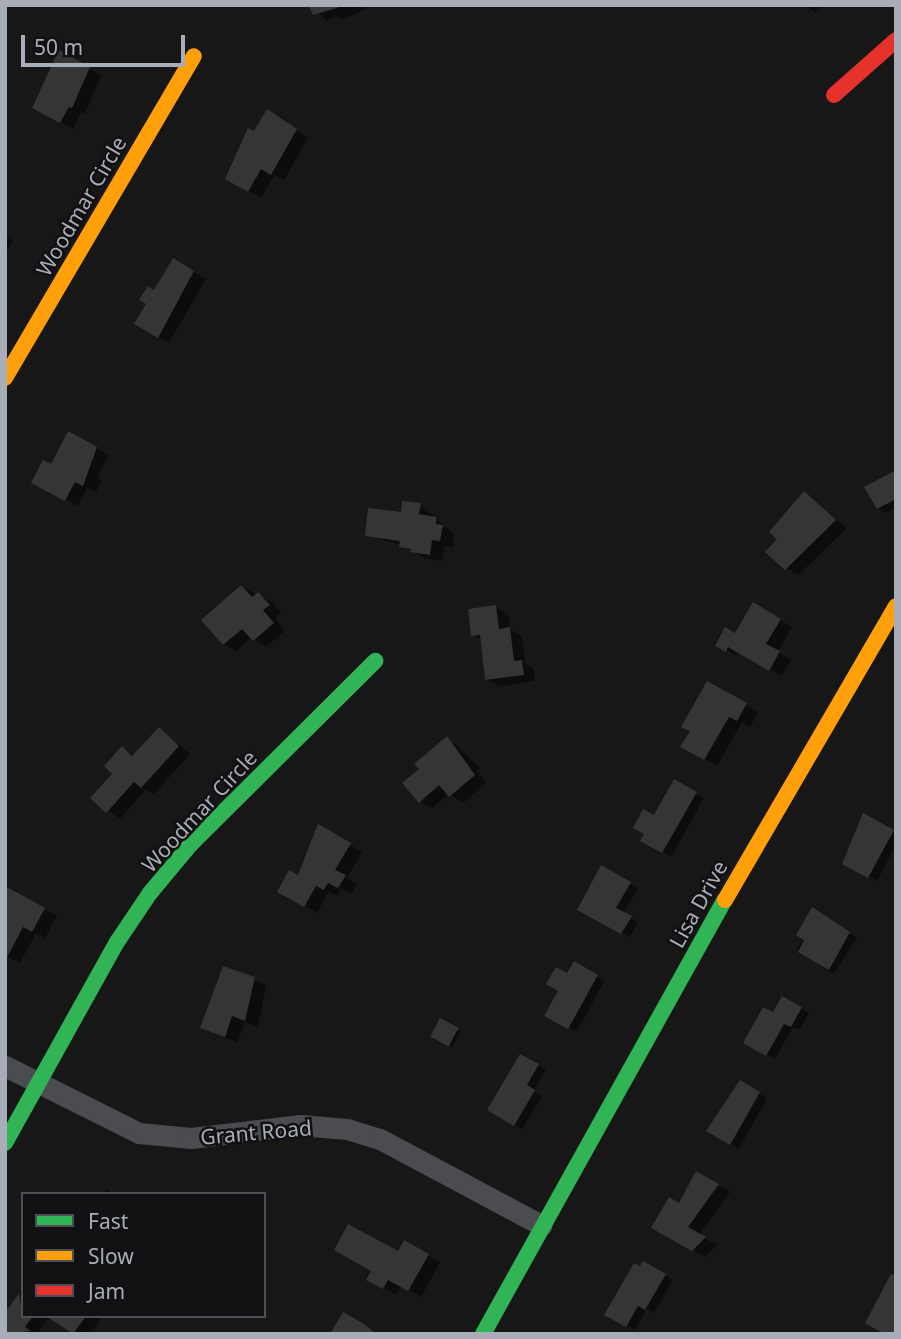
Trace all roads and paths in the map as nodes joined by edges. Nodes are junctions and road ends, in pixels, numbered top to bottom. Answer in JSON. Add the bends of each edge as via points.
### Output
{"nodes":[{"id":1,"x":896,"y":40,"type":"edge"},
{"id":2,"x":194,"y":56,"type":"dead end"},
{"id":3,"x":834,"y":95,"type":"dead end"},
{"id":4,"x":5,"y":378,"type":"edge"},
{"id":5,"x":896,"y":606,"type":"edge"},
{"id":6,"x":375,"y":661,"type":"dead end"},
{"id":7,"x":5,"y":1066,"type":"edge"},
{"id":8,"x":36,"y":1083,"type":"junction"},
{"id":9,"x":5,"y":1143,"type":"edge"},
{"id":10,"x":541,"y":1225,"type":"junction"},
{"id":11,"x":483,"y":1334,"type":"edge"}],
"edges":[{"from":1,"to":3,"type":"street"},
{"from":2,"to":4,"type":"street","name":"Woodmar Circle"},
{"from":5,"to":10,"type":"street","name":"Lisa Drive"},
{"from":6,"to":8,"type":"street","name":"Woodmar Circle","via":[[191,844],[150,893]]},
{"from":7,"to":8,"type":"street","name":"Grant Road"},
{"from":8,"to":9,"type":"street","name":"Woodmar Circle"},
{"from":8,"to":10,"type":"street","name":"Grant Road","via":[[139,1133],[191,1138],[300,1125],[347,1129],[380,1139]]},
{"from":10,"to":11,"type":"street","name":"Lisa Drive"}]}
